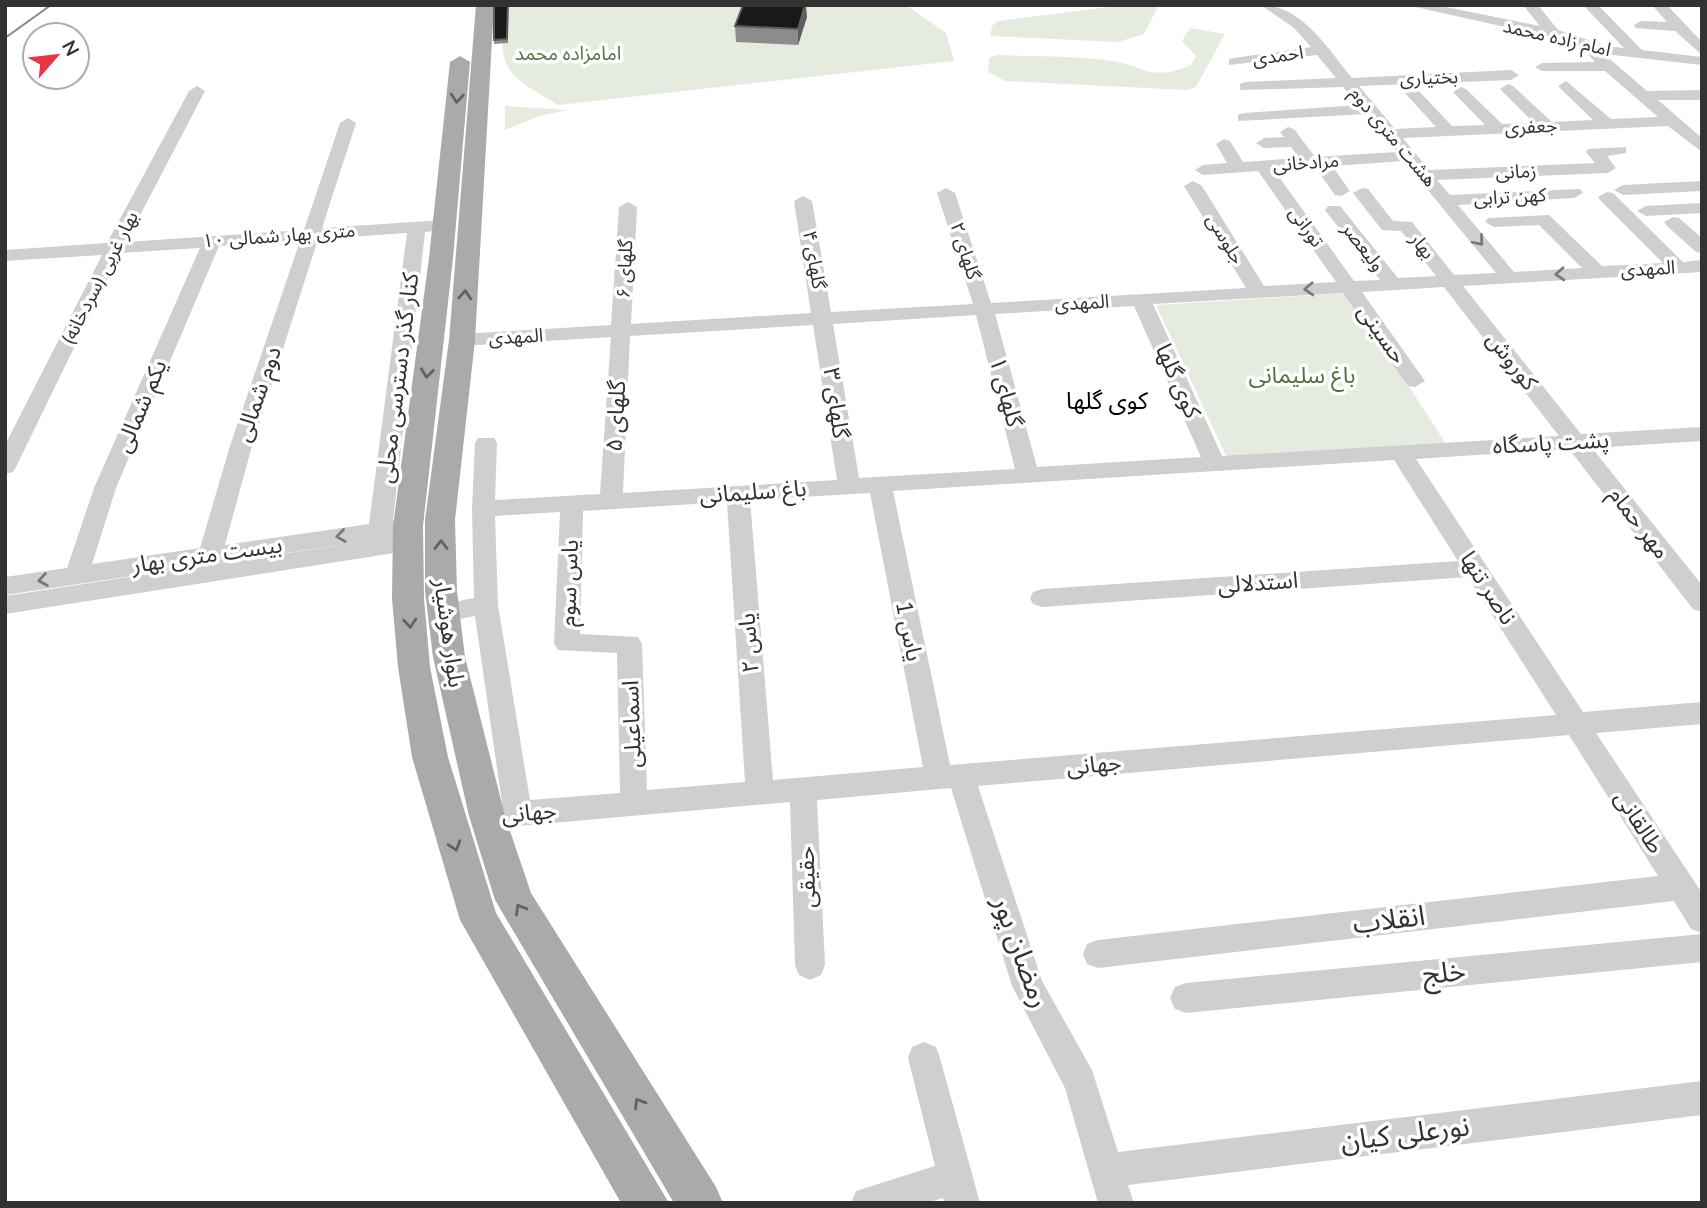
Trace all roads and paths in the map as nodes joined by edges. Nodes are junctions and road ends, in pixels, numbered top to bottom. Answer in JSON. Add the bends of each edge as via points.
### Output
{"nodes":[{"id":1,"x":465,"y":5,"type":"edge"},
{"id":2,"x":485,"y":5,"type":"edge"},
{"id":3,"x":1268,"y":5,"type":"edge"},
{"id":4,"x":1415,"y":5,"type":"edge"},
{"id":5,"x":1530,"y":5,"type":"edge"},
{"id":6,"x":1590,"y":5,"type":"edge"},
{"id":7,"x":1659,"y":5,"type":"edge"},
{"id":8,"x":1455,"y":10,"type":"edge"},
{"id":9,"x":1680,"y":27,"type":"junction"},
{"id":10,"x":1553,"y":33,"type":"junction"},
{"id":11,"x":1585,"y":45,"type":"junction"},
{"id":12,"x":1321,"y":50,"type":"junction"},
{"id":13,"x":1702,"y":51,"type":"edge"},
{"id":14,"x":1640,"y":56,"type":"junction"},
{"id":15,"x":1676,"y":59,"type":"junction"},
{"id":16,"x":1702,"y":61,"type":"edge"},
{"id":17,"x":1234,"y":62,"type":"dead end"},
{"id":18,"x":1609,"y":66,"type":"junction"},
{"id":19,"x":1542,"y":68,"type":"dead end"},
{"id":20,"x":1346,"y":80,"type":"junction"},
{"id":21,"x":1566,"y":86,"type":"dead end"},
{"id":22,"x":1245,"y":87,"type":"dead end"},
{"id":23,"x":197,"y":91,"type":"dead end"},
{"id":24,"x":1412,"y":92,"type":"dead end"},
{"id":25,"x":1461,"y":92,"type":"dead end"},
{"id":26,"x":1702,"y":95,"type":"edge"},
{"id":27,"x":1643,"y":96,"type":"junction"},
{"id":28,"x":1370,"y":109,"type":"junction"},
{"id":29,"x":1244,"y":118,"type":"dead end"},
{"id":30,"x":1671,"y":121,"type":"junction"},
{"id":31,"x":348,"y":123,"type":"dead end"},
{"id":32,"x":1607,"y":124,"type":"junction"},
{"id":33,"x":1547,"y":127,"type":"junction"},
{"id":34,"x":1498,"y":129,"type":"junction"},
{"id":35,"x":1448,"y":131,"type":"junction"},
{"id":36,"x":1390,"y":134,"type":"junction"},
{"id":37,"x":1264,"y":143,"type":"dead end"},
{"id":38,"x":1224,"y":144,"type":"dead end"},
{"id":39,"x":1702,"y":148,"type":"edge"},
{"id":40,"x":1620,"y":150,"type":"dead end"},
{"id":41,"x":1409,"y":156,"type":"junction"},
{"id":42,"x":1315,"y":163,"type":"junction"},
{"id":43,"x":1263,"y":166,"type":"junction"},
{"id":44,"x":1238,"y":168,"type":"junction"},
{"id":45,"x":1425,"y":175,"type":"junction"},
{"id":46,"x":1198,"y":178,"type":"joint"},
{"id":47,"x":1702,"y":186,"type":"edge"},
{"id":48,"x":1341,"y":191,"type":"dead end"},
{"id":49,"x":946,"y":193,"type":"dead end"},
{"id":50,"x":1362,"y":193,"type":"dead end"},
{"id":51,"x":1574,"y":193,"type":"dead end"},
{"id":52,"x":1446,"y":200,"type":"junction"},
{"id":53,"x":803,"y":201,"type":"dead end"},
{"id":54,"x":628,"y":208,"type":"dead end"},
{"id":55,"x":1702,"y":208,"type":"edge"},
{"id":56,"x":1334,"y":210,"type":"dead end"},
{"id":57,"x":1646,"y":211,"type":"dead end"},
{"id":58,"x":1494,"y":222,"type":"dead end"},
{"id":59,"x":1673,"y":222,"type":"dead end"},
{"id":60,"x":431,"y":226,"type":"junction"},
{"id":61,"x":312,"y":234,"type":"junction"},
{"id":62,"x":212,"y":241,"type":"junction"},
{"id":63,"x":114,"y":248,"type":"junction"},
{"id":64,"x":1702,"y":248,"type":"edge"},
{"id":65,"x":5,"y":256,"type":"edge"},
{"id":66,"x":1702,"y":266,"type":"edge"},
{"id":67,"x":1678,"y":267,"type":"junction"},
{"id":68,"x":1597,"y":272,"type":"junction"},
{"id":69,"x":1509,"y":277,"type":"junction"},
{"id":70,"x":1450,"y":281,"type":"junction"},
{"id":71,"x":1393,"y":284,"type":"junction"},
{"id":72,"x":1349,"y":287,"type":"junction"},
{"id":73,"x":1258,"y":292,"type":"junction"},
{"id":74,"x":1141,"y":299,"type":"junction"},
{"id":75,"x":984,"y":309,"type":"junction"},
{"id":76,"x":824,"y":319,"type":"junction"},
{"id":77,"x":621,"y":331,"type":"junction"},
{"id":78,"x":462,"y":340,"type":"junction"},
{"id":79,"x":1415,"y":381,"type":"dead end"},
{"id":80,"x":1701,"y":436,"type":"edge"},
{"id":81,"x":1576,"y":442,"type":"junction"},
{"id":82,"x":486,"y":443,"type":"dead end"},
{"id":83,"x":1400,"y":452,"type":"junction"},
{"id":84,"x":1215,"y":464,"type":"junction"},
{"id":85,"x":5,"y":467,"type":"edge"},
{"id":86,"x":1028,"y":475,"type":"junction"},
{"id":87,"x":880,"y":484,"type":"junction"},
{"id":88,"x":849,"y":486,"type":"junction"},
{"id":89,"x":738,"y":493,"type":"junction"},
{"id":90,"x":611,"y":501,"type":"junction"},
{"id":91,"x":572,"y":504,"type":"junction"},
{"id":92,"x":483,"y":509,"type":"junction"},
{"id":93,"x":393,"y":537,"type":"junction"},
{"id":94,"x":210,"y":555,"type":"junction"},
{"id":95,"x":1475,"y":568,"type":"junction"},
{"id":96,"x":76,"y":574,"type":"junction"},
{"id":97,"x":5,"y":586,"type":"edge"},
{"id":98,"x":1042,"y":598,"type":"dead end"},
{"id":99,"x":1702,"y":603,"type":"edge"},
{"id":100,"x":5,"y":605,"type":"edge"},
{"id":101,"x":486,"y":605,"type":"junction"},
{"id":102,"x":443,"y":613,"type":"junction"},
{"id":103,"x":629,"y":643,"type":"joint"},
{"id":104,"x":1702,"y":713,"type":"edge"},
{"id":105,"x":1576,"y":724,"type":"junction"},
{"id":106,"x":950,"y":777,"type":"junction"},
{"id":107,"x":803,"y":789,"type":"junction"},
{"id":108,"x":760,"y":793,"type":"junction"},
{"id":109,"x":634,"y":804,"type":"junction"},
{"id":110,"x":502,"y":815,"type":"junction"},
{"id":111,"x":1681,"y":887,"type":"junction"},
{"id":112,"x":1702,"y":919,"type":"edge"},
{"id":113,"x":1702,"y":948,"type":"edge"},
{"id":114,"x":1098,"y":954,"type":"dead end"},
{"id":115,"x":810,"y":965,"type":"dead end"},
{"id":116,"x":1186,"y":998,"type":"dead end"},
{"id":117,"x":924,"y":1058,"type":"dead end"},
{"id":118,"x":1702,"y":1098,"type":"edge"},
{"id":119,"x":665,"y":1147,"type":"junction"},
{"id":120,"x":1109,"y":1170,"type":"junction"},
{"id":121,"x":636,"y":1186,"type":"edge"},
{"id":122,"x":959,"y":1190,"type":"edge"},
{"id":123,"x":700,"y":1203,"type":"edge"},
{"id":124,"x":869,"y":1203,"type":"edge"},
{"id":125,"x":1116,"y":1203,"type":"edge"}],
"edges":[{"from":1,"to":60,"type":"main road","name":"بلوار هوشیار","one_way":true},
{"from":78,"to":2,"type":"main road","name":"بلوار هوشیار","one_way":true},
{"from":3,"to":12,"type":"street","name":"هشت متری دوم","via":[[1299,25]]},
{"from":4,"to":8,"type":"street","name":"امام زاده محمد"},
{"from":5,"to":10,"type":"street"},
{"from":6,"to":14,"type":"street"},
{"from":7,"to":9,"type":"street"},
{"from":8,"to":10,"type":"street","name":"امام زاده محمد"},
{"from":9,"to":13,"type":"street"},
{"from":9,"to":15,"type":"street","via":[[1646,29]]},
{"from":10,"to":11,"type":"street","name":"امام زاده محمد"},
{"from":11,"to":14,"type":"street","name":"امام زاده محمد"},
{"from":11,"to":18,"type":"street"},
{"from":12,"to":17,"type":"street","name":"احمدی"},
{"from":12,"to":20,"type":"street","name":"هشت متری دوم"},
{"from":14,"to":15,"type":"street","name":"امام زاده محمد"},
{"from":15,"to":16,"type":"street","name":"امام زاده محمد"},
{"from":18,"to":19,"type":"street"},
{"from":18,"to":27,"type":"street"},
{"from":20,"to":22,"type":"street","name":"بختیاری"},
{"from":20,"to":28,"type":"street","name":"هشت متری دوم"},
{"from":20,"to":33,"type":"street","name":"بختیاری","via":[[1510,82]]},
{"from":21,"to":32,"type":"street"},
{"from":23,"to":63,"type":"street","name":"بهار غربی (سردخانه)"},
{"from":24,"to":35,"type":"street"},
{"from":25,"to":34,"type":"street"},
{"from":26,"to":27,"type":"street"},
{"from":27,"to":30,"type":"street"},
{"from":28,"to":29,"type":"street"},
{"from":28,"to":36,"type":"street","name":"هشت متری دوم"},
{"from":30,"to":32,"type":"street","name":"جعفری"},
{"from":30,"to":39,"type":"street"},
{"from":31,"to":61,"type":"street","name":"دوم شمالی"},
{"from":32,"to":33,"type":"street","name":"جعفری"},
{"from":33,"to":34,"type":"street","name":"جعفری"},
{"from":34,"to":35,"type":"street","name":"جعفری"},
{"from":35,"to":36,"type":"street","name":"جعفری"},
{"from":36,"to":41,"type":"street","name":"هشت متری دوم"},
{"from":37,"to":42,"type":"street","via":[[1292,137]]},
{"from":38,"to":44,"type":"street"},
{"from":40,"to":45,"type":"street","name":"زمانی","via":[[1594,152],[1608,168]]},
{"from":41,"to":42,"type":"street","name":"مرادخانی"},
{"from":41,"to":45,"type":"street","name":"هشت متری دوم"},
{"from":42,"to":43,"type":"street","name":"مرادخانی"},
{"from":42,"to":48,"type":"street"},
{"from":43,"to":44,"type":"street","name":"مرادخانی"},
{"from":43,"to":72,"type":"street","name":"تورانی"},
{"from":44,"to":46,"type":"street","name":"مرادخانی"},
{"from":45,"to":52,"type":"street","name":"هشت متری دوم"},
{"from":46,"to":73,"type":"street","name":"جلوسی"},
{"from":47,"to":67,"type":"street","via":[[1615,193]]},
{"from":49,"to":75,"type":"street","name":"گلهای ۲"},
{"from":50,"to":70,"type":"street","name":"بهار","via":[[1388,226],[1406,226]]},
{"from":51,"to":52,"type":"street","name":"کهن ترابی"},
{"from":52,"to":69,"type":"street","name":"هشت متری دوم","one_way":true},
{"from":53,"to":76,"type":"street","name":"گلهای ۴"},
{"from":54,"to":77,"type":"street","name":"گلهای ۶"},
{"from":55,"to":57,"type":"street"},
{"from":56,"to":71,"type":"street","name":"ولیعصر"},
{"from":58,"to":68,"type":"street","via":[[1543,219]]},
{"from":59,"to":64,"type":"street"},
{"from":60,"to":61,"type":"street","name":"۱۰ متری بهار شمالی"},
{"from":60,"to":93,"type":"main road","name":"بلوار هوشیار"},
{"from":61,"to":62,"type":"street","name":"۱۰ متری بهار شمالی"},
{"from":61,"to":94,"type":"street","name":"دوم شمالی","via":[[240,446]]},
{"from":62,"to":63,"type":"street","name":"۱۰ متری بهار شمالی"},
{"from":62,"to":96,"type":"street","name":"یکم شمالی","via":[[105,488]]},
{"from":63,"to":65,"type":"street","name":"۱۰ متری بهار شمالی"},
{"from":63,"to":85,"type":"street","name":"بهار غربی (سردخانه)"},
{"from":66,"to":67,"type":"street","name":"المهدی"},
{"from":67,"to":68,"type":"street","name":"المهدی"},
{"from":68,"to":69,"type":"street","name":"المهدی","one_way":true},
{"from":69,"to":70,"type":"street","name":"المهدی"},
{"from":70,"to":71,"type":"street","name":"المهدی"},
{"from":70,"to":81,"type":"street","name":"کوروش"},
{"from":71,"to":72,"type":"street","name":"المهدی"},
{"from":72,"to":73,"type":"street","name":"المهدی","one_way":true},
{"from":72,"to":79,"type":"street","name":"حسینی"},
{"from":73,"to":74,"type":"street","name":"المهدی"},
{"from":74,"to":75,"type":"street","name":"المهدی"},
{"from":74,"to":84,"type":"street","name":"کوی گلها"},
{"from":75,"to":76,"type":"street","name":"المهدی"},
{"from":75,"to":86,"type":"street","name":"گلهای ۱"},
{"from":76,"to":77,"type":"street","name":"المهدی"},
{"from":76,"to":88,"type":"street","name":"گلهای ۳"},
{"from":77,"to":78,"type":"street","name":"المهدی"},
{"from":77,"to":90,"type":"street","name":"گلهای ۵"},
{"from":102,"to":78,"type":"main road","name":"بلوار هوشیار","one_way":true,"via":[[440,520]]},
{"from":80,"to":81,"type":"street","name":"پشت پاسگاه"},
{"from":81,"to":83,"type":"street","name":"پشت پاسگاه"},
{"from":81,"to":99,"type":"street","name":"مهر حمام"},
{"from":82,"to":92,"type":"street"},
{"from":83,"to":84,"type":"street","name":"باغ سلیمانی"},
{"from":83,"to":95,"type":"street","name":"ناصر تنها"},
{"from":84,"to":86,"type":"street","name":"باغ سلیمانی"},
{"from":86,"to":87,"type":"street","name":"باغ سلیمانی"},
{"from":87,"to":88,"type":"street","name":"باغ سلیمانی"},
{"from":87,"to":106,"type":"street","name":"یاس 1"},
{"from":88,"to":89,"type":"street","name":"باغ سلیمانی"},
{"from":89,"to":90,"type":"street","name":"باغ سلیمانی"},
{"from":89,"to":108,"type":"street","name":"یاس ۲"},
{"from":90,"to":91,"type":"street","name":"باغ سلیمانی"},
{"from":91,"to":92,"type":"street","name":"باغ سلیمانی"},
{"from":91,"to":103,"type":"street","name":"یاس سوم","via":[[567,643]]},
{"from":92,"to":101,"type":"street"},
{"from":93,"to":94,"type":"street","name":"بیست متری بهار","one_way":true},
{"from":93,"to":100,"type":"street","name":"بیست متری بهار"},
{"from":93,"to":121,"type":"main road","name":"بلوار هوشیار","one_way":true,"via":[[408,599],[428,744],[479,920]]},
{"from":94,"to":96,"type":"street","name":"بیست متری بهار"},
{"from":95,"to":98,"type":"street","name":"استدلالی"},
{"from":95,"to":105,"type":"street","name":"ناصر تنها"},
{"from":96,"to":97,"type":"street","name":"بیست متری بهار","one_way":true},
{"from":101,"to":102,"type":"street"},
{"from":101,"to":110,"type":"street"},
{"from":102,"to":110,"type":"main road","name":"بلوار هوشیار","via":[[449,657]]},
{"from":103,"to":109,"type":"street","name":"اسماعیلی"},
{"from":104,"to":105,"type":"street","name":"جهانی"},
{"from":105,"to":106,"type":"street","name":"جهانی"},
{"from":105,"to":111,"type":"street","name":"طالقانی"},
{"from":106,"to":107,"type":"street","name":"جهانی"},
{"from":106,"to":120,"type":"street","name":"رمضان پور","via":[[1028,986],[1080,1082]]},
{"from":107,"to":108,"type":"street","name":"جهانی"},
{"from":107,"to":115,"type":"street","name":"حقیقی"},
{"from":108,"to":109,"type":"street","name":"جهانی"},
{"from":109,"to":110,"type":"street","name":"جهانی"},
{"from":119,"to":110,"type":"main road","name":"بلوار هوشیار","one_way":true,"via":[[514,900]]},
{"from":111,"to":112,"type":"street","name":"طالقانی"},
{"from":111,"to":114,"type":"street","name":"انقلاب"},
{"from":113,"to":116,"type":"street","name":"خلج"},
{"from":117,"to":122,"type":"street"},
{"from":118,"to":120,"type":"street","name":"نورعلی کیان"},
{"from":119,"to":121,"type":"main road"},
{"from":119,"to":123,"type":"main road","name":"بلوار هوشیار"},
{"from":120,"to":125,"type":"street","name":"رمضان پور"},
{"from":122,"to":124,"type":"street"}]}
